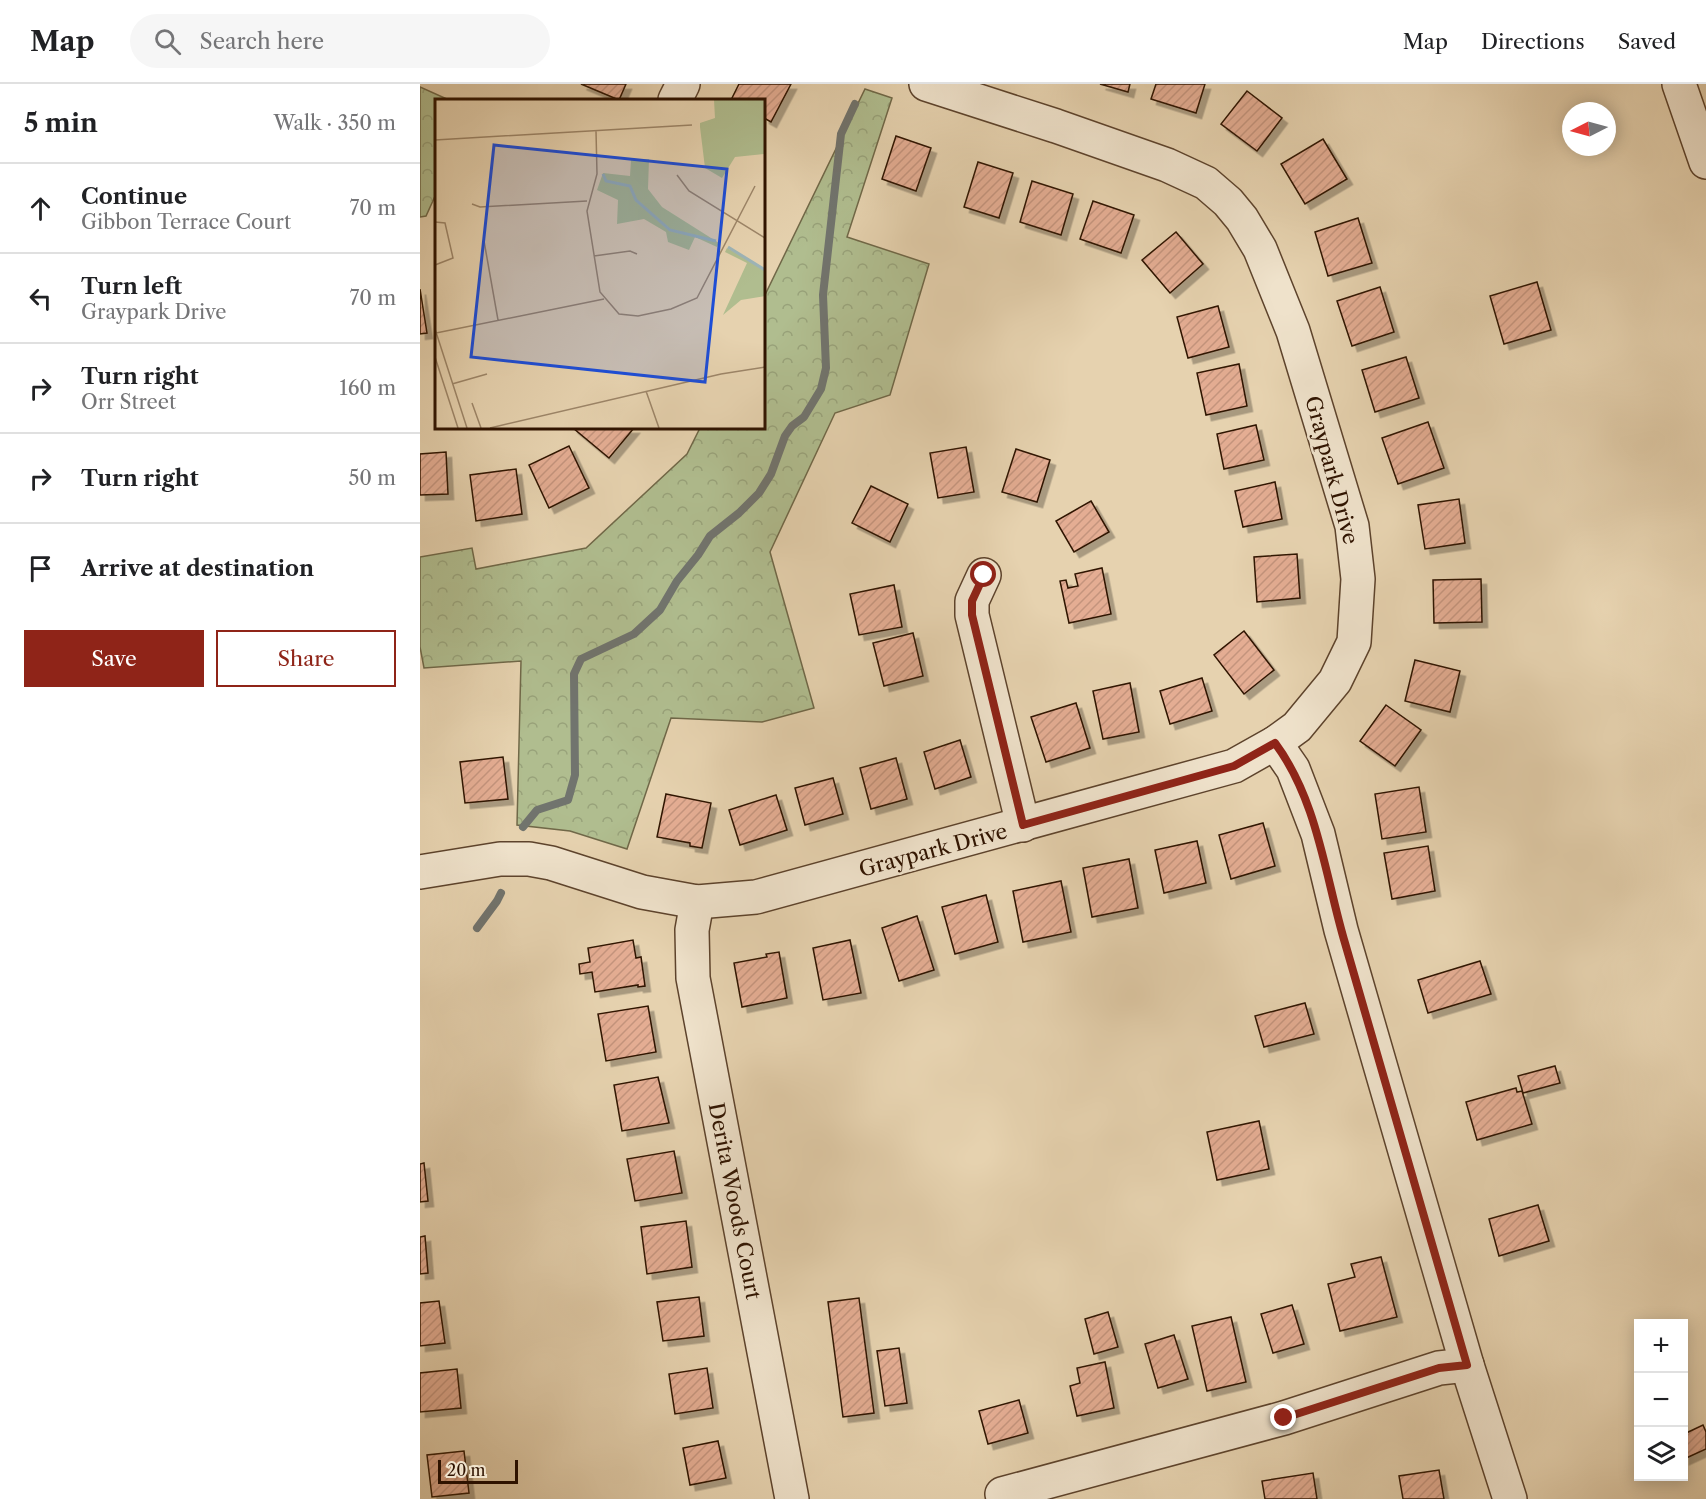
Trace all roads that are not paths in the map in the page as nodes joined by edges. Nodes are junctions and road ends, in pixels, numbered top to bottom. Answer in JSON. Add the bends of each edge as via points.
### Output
{"nodes":[{"id":1,"x":683,"y":84,"type":"edge"},
{"id":2,"x":926,"y":84,"type":"edge"},
{"id":3,"x":1679,"y":84,"type":"edge"},
{"id":4,"x":676,"y":99,"type":"edge"},
{"id":5,"x":1706,"y":162,"type":"edge"},
{"id":6,"x":984,"y":575,"type":"dead end"},
{"id":7,"x":1275,"y":743,"type":"junction"},
{"id":8,"x":1023,"y":825,"type":"junction"},
{"id":9,"x":420,"y":872,"type":"edge"},
{"id":10,"x":697,"y":902,"type":"junction"},
{"id":11,"x":1467,"y":1365,"type":"junction"},
{"id":12,"x":1002,"y":1494,"type":"dead end"},
{"id":13,"x":792,"y":1499,"type":"edge"},
{"id":14,"x":1510,"y":1499,"type":"edge"}],
"edges":[{"from":1,"to":4,"type":"street"},
{"from":2,"to":7,"type":"street","name":"Graypark Drive","via":[[1167,165],[1206,183],[1242,219],[1260,249],[1293,331],[1349,515],[1358,579],[1354,642],[1335,681],[1297,727]]},
{"from":3,"to":5,"type":"street"},
{"from":6,"to":8,"type":"street","via":[[972,601],[972,615]]},
{"from":7,"to":8,"type":"street","name":"Graypark Drive","via":[[1234,766]]},
{"from":7,"to":11,"type":"street","via":[[1293,769],[1318,834],[1341,930]]},
{"from":8,"to":10,"type":"street","name":"Graypark Drive","via":[[756,897]]},
{"from":9,"to":10,"type":"street","name":"Graypark Drive","via":[[500,859],[529,859]]},
{"from":10,"to":13,"type":"street","name":"Derita Woods Court","via":[[692,930],[693,978]]},
{"from":11,"to":12,"type":"street","via":[[1439,1368],[1284,1418]]},
{"from":11,"to":14,"type":"street"}]}
